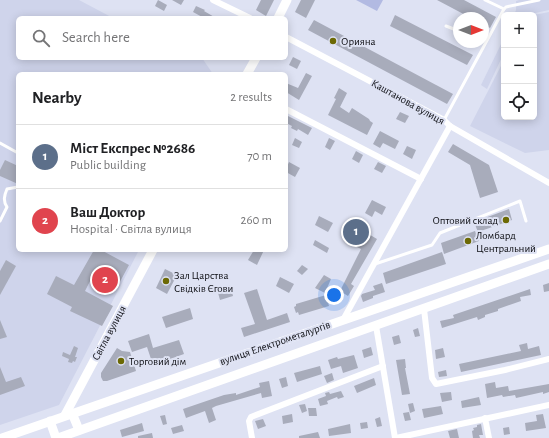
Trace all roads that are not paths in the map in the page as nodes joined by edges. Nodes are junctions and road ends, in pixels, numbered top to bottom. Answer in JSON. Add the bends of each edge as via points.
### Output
{"nodes":[{"id":1,"x":213,"y":0,"type":"edge"},
{"id":2,"x":287,"y":0,"type":"edge"},
{"id":3,"x":485,"y":0,"type":"edge"},
{"id":4,"x":539,"y":0,"type":"edge"},
{"id":5,"x":504,"y":9,"type":"junction"},
{"id":6,"x":246,"y":16,"type":"edge"},
{"id":7,"x":279,"y":16,"type":"edge"},
{"id":8,"x":446,"y":26,"type":"dead end"},
{"id":9,"x":453,"y":29,"type":"edge"},
{"id":10,"x":489,"y":34,"type":"edge"},
{"id":11,"x":288,"y":37,"type":"edge"},
{"id":12,"x":481,"y":48,"type":"edge"},
{"id":13,"x":255,"y":60,"type":"edge"},
{"id":14,"x":248,"y":72,"type":"edge"},
{"id":15,"x":288,"y":110,"type":"edge"},
{"id":16,"x":444,"y":120,"type":"junction"},
{"id":17,"x":450,"y":126,"type":"junction"},
{"id":18,"x":0,"y":143,"type":"edge"},
{"id":19,"x":16,"y":152,"type":"edge"},
{"id":20,"x":421,"y":179,"type":"junction"},
{"id":21,"x":549,"y":184,"type":"edge"},
{"id":22,"x":16,"y":187,"type":"edge"},
{"id":23,"x":0,"y":221,"type":"edge"},
{"id":24,"x":526,"y":221,"type":"dead end"},
{"id":25,"x":549,"y":250,"type":"edge"},
{"id":26,"x":152,"y":252,"type":"edge"},
{"id":27,"x":374,"y":264,"type":"junction"},
{"id":28,"x":549,"y":264,"type":"edge"},
{"id":29,"x":424,"y":309,"type":"junction"},
{"id":30,"x":343,"y":320,"type":"junction"},
{"id":31,"x":376,"y":326,"type":"junction"},
{"id":32,"x":549,"y":359,"type":"edge"},
{"id":33,"x":383,"y":366,"type":"junction"},
{"id":34,"x":549,"y":405,"type":"edge"},
{"id":35,"x":69,"y":414,"type":"junction"},
{"id":36,"x":485,"y":418,"type":"junction"},
{"id":37,"x":50,"y":421,"type":"junction"},
{"id":38,"x":79,"y":430,"type":"junction"},
{"id":39,"x":62,"y":437,"type":"edge"},
{"id":40,"x":2,"y":438,"type":"edge"},
{"id":41,"x":252,"y":438,"type":"edge"},
{"id":42,"x":396,"y":438,"type":"edge"},
{"id":43,"x":489,"y":438,"type":"edge"}],
"edges":[{"from":1,"to":6,"type":"street"},
{"from":2,"to":7,"type":"main road"},
{"from":3,"to":5,"type":"lane"},
{"from":4,"to":5,"type":"lane","via":[[506,6]]},
{"from":5,"to":10,"type":"lane"},
{"from":8,"to":9,"type":"lane"},
{"from":11,"to":16,"type":"street","name":"Каштанова вулиця"},
{"from":12,"to":16,"type":"lane"},
{"from":13,"to":14,"type":"main road"},
{"from":15,"to":20,"type":"street"},
{"from":16,"to":17,"type":"street","name":"Каштанова вулиця"},
{"from":17,"to":20,"type":"street"},
{"from":17,"to":21,"type":"street","name":"Каштанова вулиця"},
{"from":18,"to":19,"type":"lane"},
{"from":20,"to":27,"type":"street"},
{"from":22,"to":23,"type":"lane","via":[[7,189],[4,202],[7,207]]},
{"from":24,"to":27,"type":"lane","via":[[520,201],[440,234],[432,245]]},
{"from":25,"to":30,"type":"main road","name":"вулиця Електрометалургів"},
{"from":26,"to":35,"type":"main road","name":"Світла вулиця"},
{"from":27,"to":30,"type":"street"},
{"from":28,"to":29,"type":"main road","name":"вулиця Електрометалургів"},
{"from":29,"to":31,"type":"main road","name":"вулиця Електрометалургів"},
{"from":29,"to":32,"type":"street","via":[[432,378],[436,384]]},
{"from":30,"to":35,"type":"main road","name":"вулиця Електрометалургів"},
{"from":31,"to":33,"type":"street"},
{"from":31,"to":38,"type":"main road","name":"вулиця Електрометалургів"},
{"from":33,"to":41,"type":"street","via":[[250,417]]},
{"from":33,"to":42,"type":"street"},
{"from":34,"to":36,"type":"street"},
{"from":35,"to":37,"type":"main road","name":"вулиця Електрометалургів"},
{"from":35,"to":38,"type":"main road"},
{"from":36,"to":42,"type":"street"},
{"from":36,"to":43,"type":"street"},
{"from":37,"to":39,"type":"main road"},
{"from":37,"to":40,"type":"main road","name":"вулиця Електрометалургів"},
{"from":38,"to":39,"type":"main road","name":"вулиця Електрометалургів"}]}
